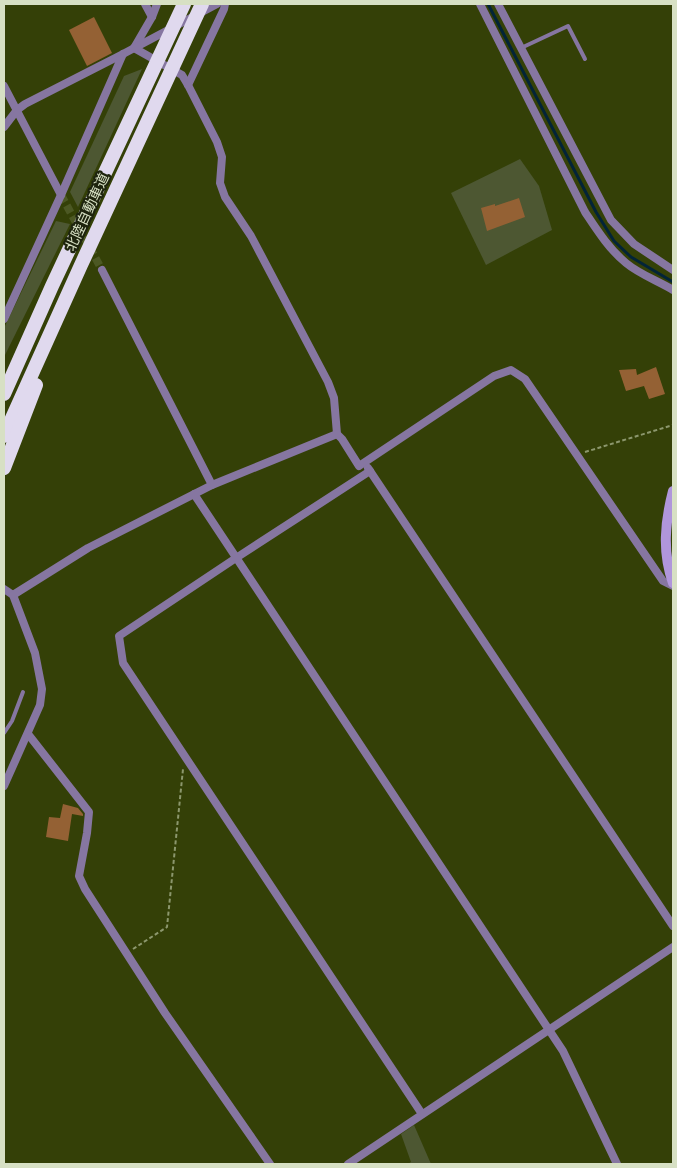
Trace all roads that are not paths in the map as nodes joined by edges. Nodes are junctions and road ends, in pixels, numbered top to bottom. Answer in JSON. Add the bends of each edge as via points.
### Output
{"nodes":[{"id":1,"x":145,"y":4,"type":"edge"},
{"id":2,"x":157,"y":4,"type":"edge"},
{"id":3,"x":184,"y":4,"type":"edge"},
{"id":4,"x":202,"y":4,"type":"edge"},
{"id":5,"x":217,"y":4,"type":"edge"},
{"id":6,"x":225,"y":4,"type":"edge"},
{"id":7,"x":480,"y":4,"type":"edge"},
{"id":8,"x":498,"y":4,"type":"edge"},
{"id":9,"x":152,"y":17,"type":"junction"},
{"id":10,"x":134,"y":48,"type":"junction"},
{"id":11,"x":521,"y":48,"type":"junction"},
{"id":12,"x":123,"y":54,"type":"junction"},
{"id":13,"x":585,"y":59,"type":"dead end"},
{"id":14,"x":188,"y":85,"type":"junction"},
{"id":15,"x":4,"y":86,"type":"edge"},
{"id":16,"x":16,"y":110,"type":"junction"},
{"id":17,"x":4,"y":127,"type":"edge"},
{"id":18,"x":61,"y":195,"type":"junction"},
{"id":19,"x":81,"y":265,"type":"junction"},
{"id":20,"x":102,"y":270,"type":"tunnel mouth"},
{"id":21,"x":673,"y":270,"type":"edge"},
{"id":22,"x":52,"y":286,"type":"junction"},
{"id":23,"x":673,"y":290,"type":"edge"},
{"id":24,"x":4,"y":319,"type":"edge"},
{"id":25,"x":4,"y":380,"type":"edge"},
{"id":26,"x":4,"y":394,"type":"edge"},
{"id":27,"x":337,"y":434,"type":"junction"},
{"id":28,"x":4,"y":436,"type":"edge"},
{"id":29,"x":365,"y":462,"type":"junction"},
{"id":30,"x":4,"y":468,"type":"edge"},
{"id":31,"x":370,"y":471,"type":"junction"},
{"id":32,"x":212,"y":484,"type":"junction"},
{"id":33,"x":673,"y":491,"type":"edge"},
{"id":34,"x":194,"y":494,"type":"junction"},
{"id":35,"x":236,"y":558,"type":"junction"},
{"id":36,"x":673,"y":585,"type":"edge"},
{"id":37,"x":4,"y":590,"type":"edge"},
{"id":38,"x":13,"y":595,"type":"junction"},
{"id":39,"x":23,"y":692,"type":"dead end"},
{"id":40,"x":4,"y":733,"type":"edge"},
{"id":41,"x":28,"y":734,"type":"junction"},
{"id":42,"x":4,"y":786,"type":"edge"},
{"id":43,"x":673,"y":926,"type":"edge"},
{"id":44,"x":673,"y":947,"type":"edge"},
{"id":45,"x":549,"y":1030,"type":"junction"},
{"id":46,"x":422,"y":1114,"type":"junction"},
{"id":47,"x":270,"y":1164,"type":"edge"},
{"id":48,"x":348,"y":1164,"type":"edge"},
{"id":49,"x":617,"y":1164,"type":"edge"}],
"edges":[{"from":1,"to":9,"type":"street"},
{"from":2,"to":9,"type":"street"},
{"from":3,"to":22,"type":"highway","name":"北陸自動車道"},
{"from":4,"to":19,"type":"highway","name":"北陸自動車道"},
{"from":5,"to":10,"type":"street"},
{"from":6,"to":14,"type":"street"},
{"from":7,"to":23,"type":"street","via":[[597,230],[627,264]]},
{"from":8,"to":11,"type":"street"},
{"from":9,"to":10,"type":"street"},
{"from":10,"to":12,"type":"street"},
{"from":10,"to":14,"type":"street","via":[[182,75]]},
{"from":11,"to":13,"type":"lane","via":[[568,26]]},
{"from":11,"to":21,"type":"street","via":[[611,220],[634,244]]},
{"from":12,"to":16,"type":"street"},
{"from":12,"to":18,"type":"street"},
{"from":14,"to":27,"type":"street","via":[[222,156],[220,183],[224,197],[251,236],[328,382],[334,398]]},
{"from":15,"to":16,"type":"street"},
{"from":16,"to":17,"type":"street"},
{"from":16,"to":18,"type":"street"},
{"from":18,"to":24,"type":"street"},
{"from":19,"to":28,"type":"highway","name":"北陸自動車道"},
{"from":19,"to":30,"type":"highway"},
{"from":20,"to":32,"type":"street"},
{"from":22,"to":25,"type":"highway"},
{"from":22,"to":26,"type":"highway","name":"北陸自動車道"},
{"from":27,"to":29,"type":"street","via":[[359,466]]},
{"from":27,"to":32,"type":"street"},
{"from":29,"to":31,"type":"street"},
{"from":29,"to":36,"type":"street","via":[[494,376],[511,370],[525,379],[664,581]]},
{"from":31,"to":35,"type":"street"},
{"from":31,"to":43,"type":"street"},
{"from":32,"to":34,"type":"street"},
{"from":33,"to":36,"type":"main road","via":[[665,531]]},
{"from":34,"to":35,"type":"street"},
{"from":34,"to":38,"type":"street","via":[[88,548]]},
{"from":35,"to":45,"type":"street"},
{"from":35,"to":46,"type":"street","via":[[119,636],[123,663]]},
{"from":37,"to":38,"type":"street"},
{"from":38,"to":41,"type":"street","via":[[35,653],[42,689],[40,705]]},
{"from":39,"to":40,"type":"lane"},
{"from":41,"to":42,"type":"street"},
{"from":41,"to":47,"type":"street","via":[[89,812],[79,876],[85,889],[165,1014]]},
{"from":44,"to":45,"type":"street"},
{"from":45,"to":46,"type":"street"},
{"from":45,"to":49,"type":"street","via":[[563,1051]]},
{"from":46,"to":48,"type":"street"}]}
